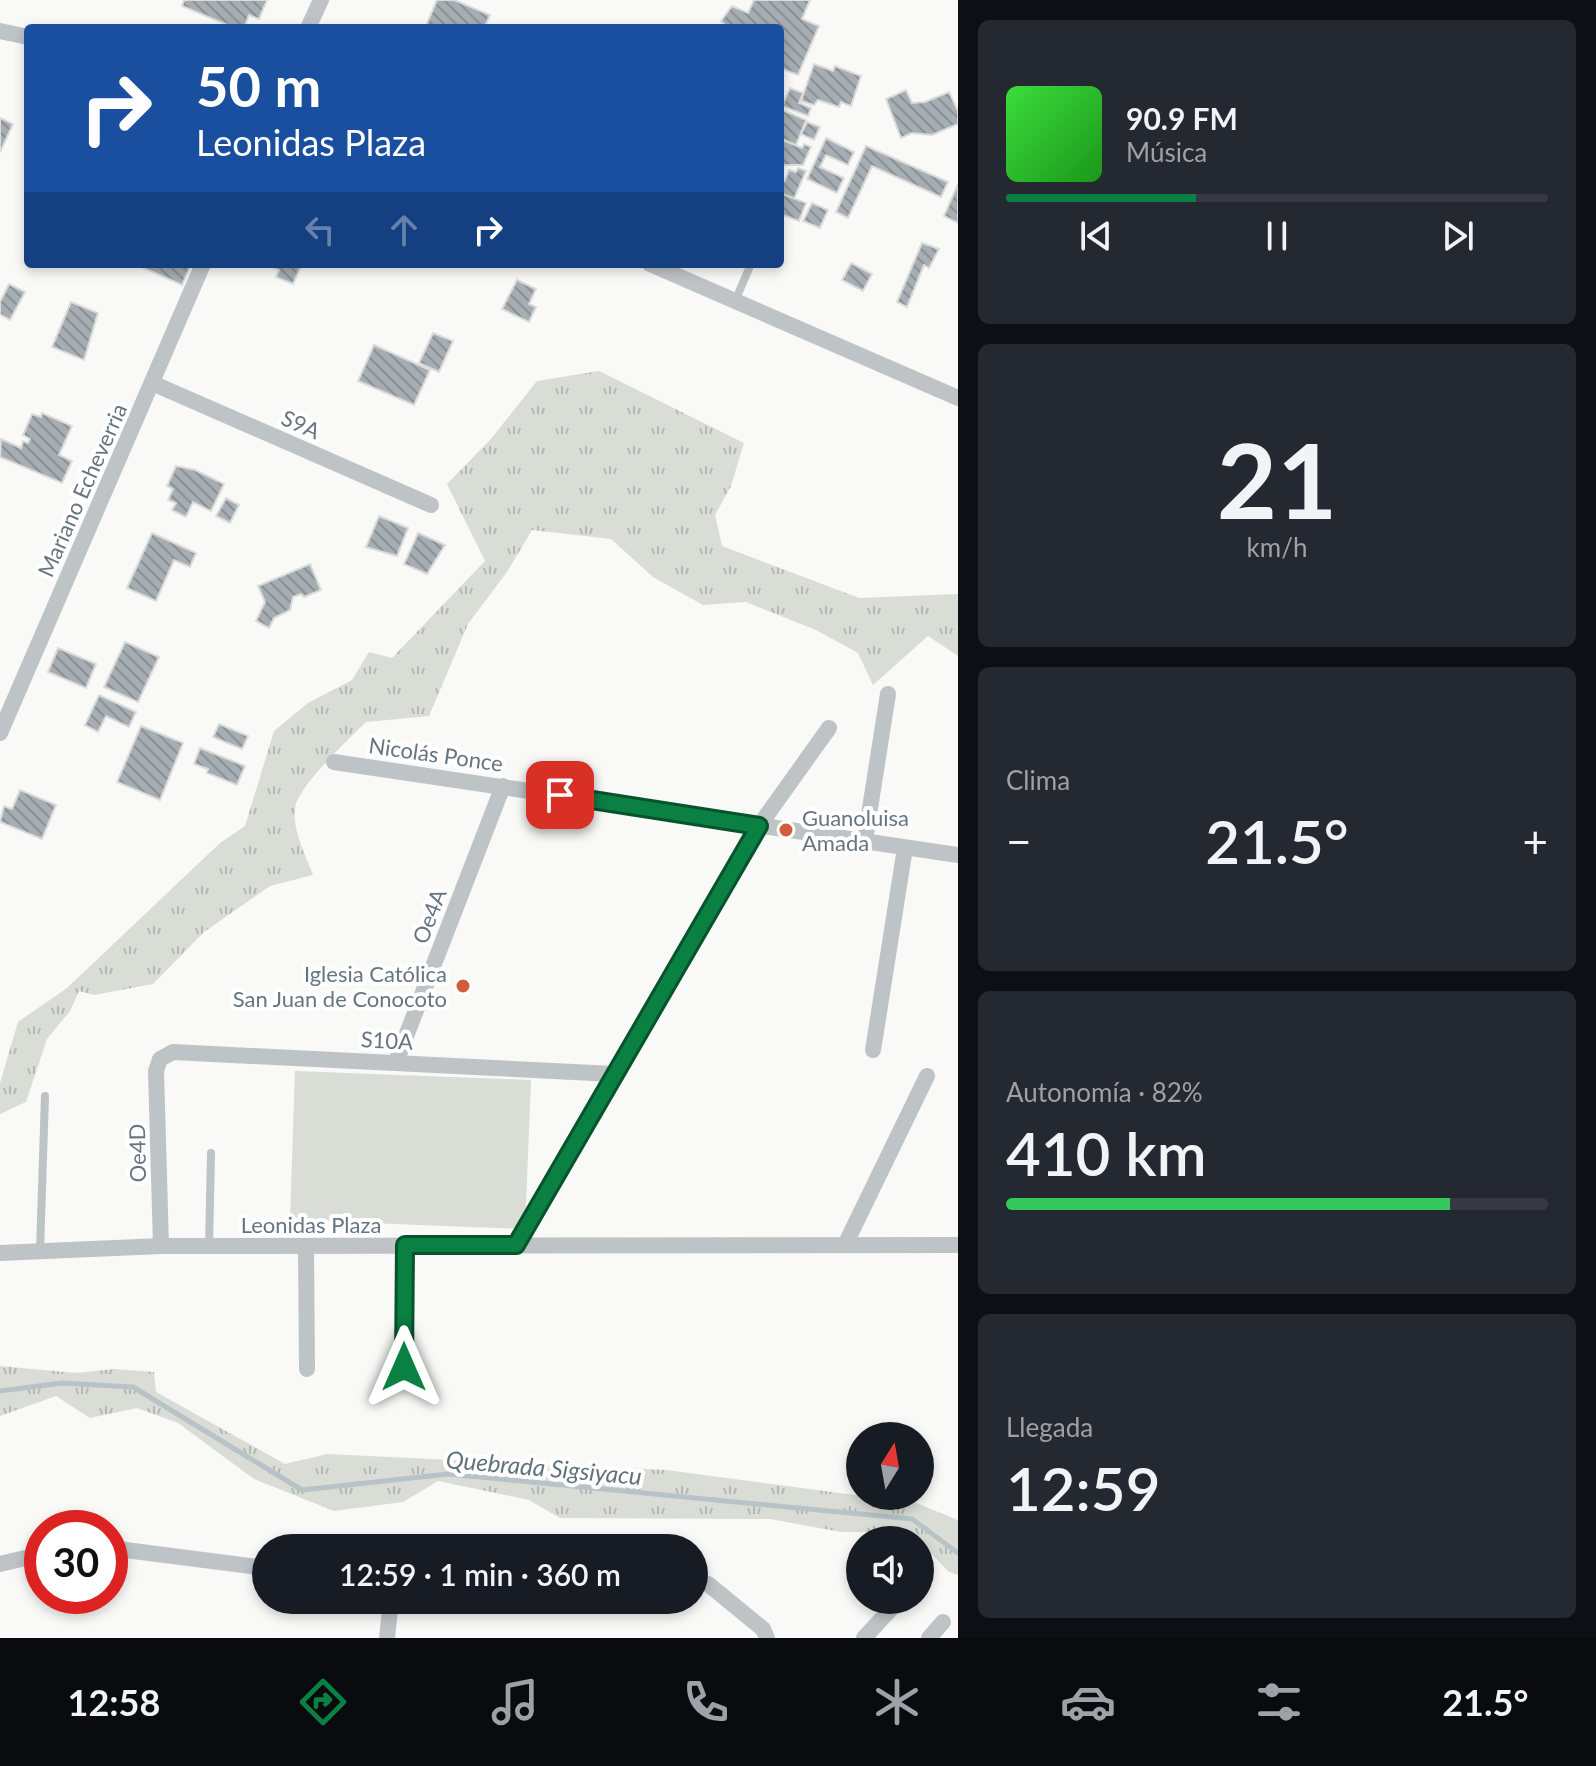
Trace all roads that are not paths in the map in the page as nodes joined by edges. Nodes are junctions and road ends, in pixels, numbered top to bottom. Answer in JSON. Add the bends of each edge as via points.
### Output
{"nodes":[{"id":1,"x":321,"y":0,"type":"edge"},
{"id":2,"x":310,"y":24,"type":"edge"},
{"id":3,"x":0,"y":31,"type":"edge"},
{"id":4,"x":24,"y":36,"type":"edge"},
{"id":5,"x":201,"y":268,"type":"edge"},
{"id":6,"x":659,"y":268,"type":"edge"},
{"id":7,"x":749,"y":268,"type":"edge"},
{"id":8,"x":735,"y":301,"type":"junction"},
{"id":9,"x":152,"y":383,"type":"junction"},
{"id":10,"x":958,"y":398,"type":"edge"},
{"id":11,"x":431,"y":505,"type":"dead end"},
{"id":12,"x":888,"y":694,"type":"dead end"},
{"id":13,"x":829,"y":728,"type":"dead end"},
{"id":14,"x":0,"y":733,"type":"edge"},
{"id":15,"x":334,"y":762,"type":"dead end"},
{"id":16,"x":503,"y":786,"type":"junction"},
{"id":17,"x":759,"y":826,"type":"junction"},
{"id":18,"x":865,"y":840,"type":"junction"},
{"id":19,"x":905,"y":848,"type":"junction"},
{"id":20,"x":958,"y":855,"type":"edge"},
{"id":21,"x":873,"y":1050,"type":"dead end"},
{"id":22,"x":160,"y":1059,"type":"joint"},
{"id":23,"x":396,"y":1062,"type":"junction"},
{"id":24,"x":614,"y":1074,"type":"junction"},
{"id":25,"x":927,"y":1076,"type":"dead end"},
{"id":26,"x":45,"y":1096,"type":"dead end"},
{"id":27,"x":211,"y":1153,"type":"dead end"},
{"id":28,"x":405,"y":1245,"type":"junction"},
{"id":29,"x":516,"y":1245,"type":"junction"},
{"id":30,"x":845,"y":1245,"type":"junction"},
{"id":31,"x":958,"y":1245,"type":"edge"},
{"id":32,"x":161,"y":1246,"type":"junction"},
{"id":33,"x":209,"y":1246,"type":"junction"},
{"id":34,"x":306,"y":1246,"type":"junction"},
{"id":35,"x":40,"y":1250,"type":"junction"},
{"id":36,"x":0,"y":1253,"type":"edge"},
{"id":37,"x":404,"y":1367,"type":"dead end"},
{"id":38,"x":307,"y":1369,"type":"dead end"},
{"id":39,"x":128,"y":1550,"type":"edge"},
{"id":40,"x":24,"y":1558,"type":"edge"},
{"id":41,"x":0,"y":1564,"type":"edge"},
{"id":42,"x":252,"y":1566,"type":"edge"},
{"id":43,"x":708,"y":1584,"type":"dead end"},
{"id":44,"x":390,"y":1614,"type":"edge"},
{"id":45,"x":886,"y":1614,"type":"edge"},
{"id":46,"x":943,"y":1622,"type":"dead end"},
{"id":47,"x":387,"y":1638,"type":"edge"},
{"id":48,"x":767,"y":1638,"type":"edge"},
{"id":49,"x":864,"y":1638,"type":"edge"},
{"id":50,"x":929,"y":1638,"type":"edge"}],
"edges":[{"from":1,"to":2,"type":"street"},
{"from":3,"to":4,"type":"street"},
{"from":5,"to":9,"type":"street","name":"Mariano Echeverria"},
{"from":6,"to":8,"type":"street"},
{"from":7,"to":8,"type":"lane"},
{"from":8,"to":10,"type":"street"},
{"from":9,"to":11,"type":"street","name":"S9A"},
{"from":9,"to":14,"type":"street","name":"Mariano Echeverria"},
{"from":12,"to":18,"type":"street"},
{"from":13,"to":17,"type":"street"},
{"from":15,"to":16,"type":"street","name":"Nicolás Ponce"},
{"from":16,"to":17,"type":"street","name":"Nicolás Ponce"},
{"from":16,"to":23,"type":"street","name":"Oe4A"},
{"from":17,"to":18,"type":"street","name":"Nicolás Ponce"},
{"from":17,"to":24,"type":"street"},
{"from":18,"to":19,"type":"street","name":"Nicolás Ponce"},
{"from":19,"to":20,"type":"street","name":"Nicolás Ponce"},
{"from":19,"to":21,"type":"street"},
{"from":22,"to":23,"type":"street","name":"S10A","via":[[173,1052]]},
{"from":22,"to":32,"type":"street","name":"Oe4D","via":[[156,1071]]},
{"from":23,"to":24,"type":"street","name":"S10A"},
{"from":24,"to":29,"type":"street"},
{"from":25,"to":30,"type":"street"},
{"from":26,"to":35,"type":"lane"},
{"from":27,"to":33,"type":"lane"},
{"from":28,"to":29,"type":"street","name":"Leonidas Plaza"},
{"from":28,"to":34,"type":"street","name":"Leonidas Plaza"},
{"from":28,"to":37,"type":"street"},
{"from":29,"to":30,"type":"street","name":"Leonidas Plaza"},
{"from":30,"to":31,"type":"street","name":"Leonidas Plaza"},
{"from":32,"to":33,"type":"street","name":"Leonidas Plaza"},
{"from":32,"to":35,"type":"street","name":"Leonidas Plaza"},
{"from":33,"to":34,"type":"street","name":"Leonidas Plaza"},
{"from":34,"to":38,"type":"street"},
{"from":35,"to":36,"type":"street","name":"Leonidas Plaza"},
{"from":39,"to":42,"type":"street"},
{"from":40,"to":41,"type":"street"},
{"from":43,"to":48,"type":"street"},
{"from":44,"to":47,"type":"street"},
{"from":45,"to":49,"type":"street"},
{"from":46,"to":50,"type":"street"}]}
